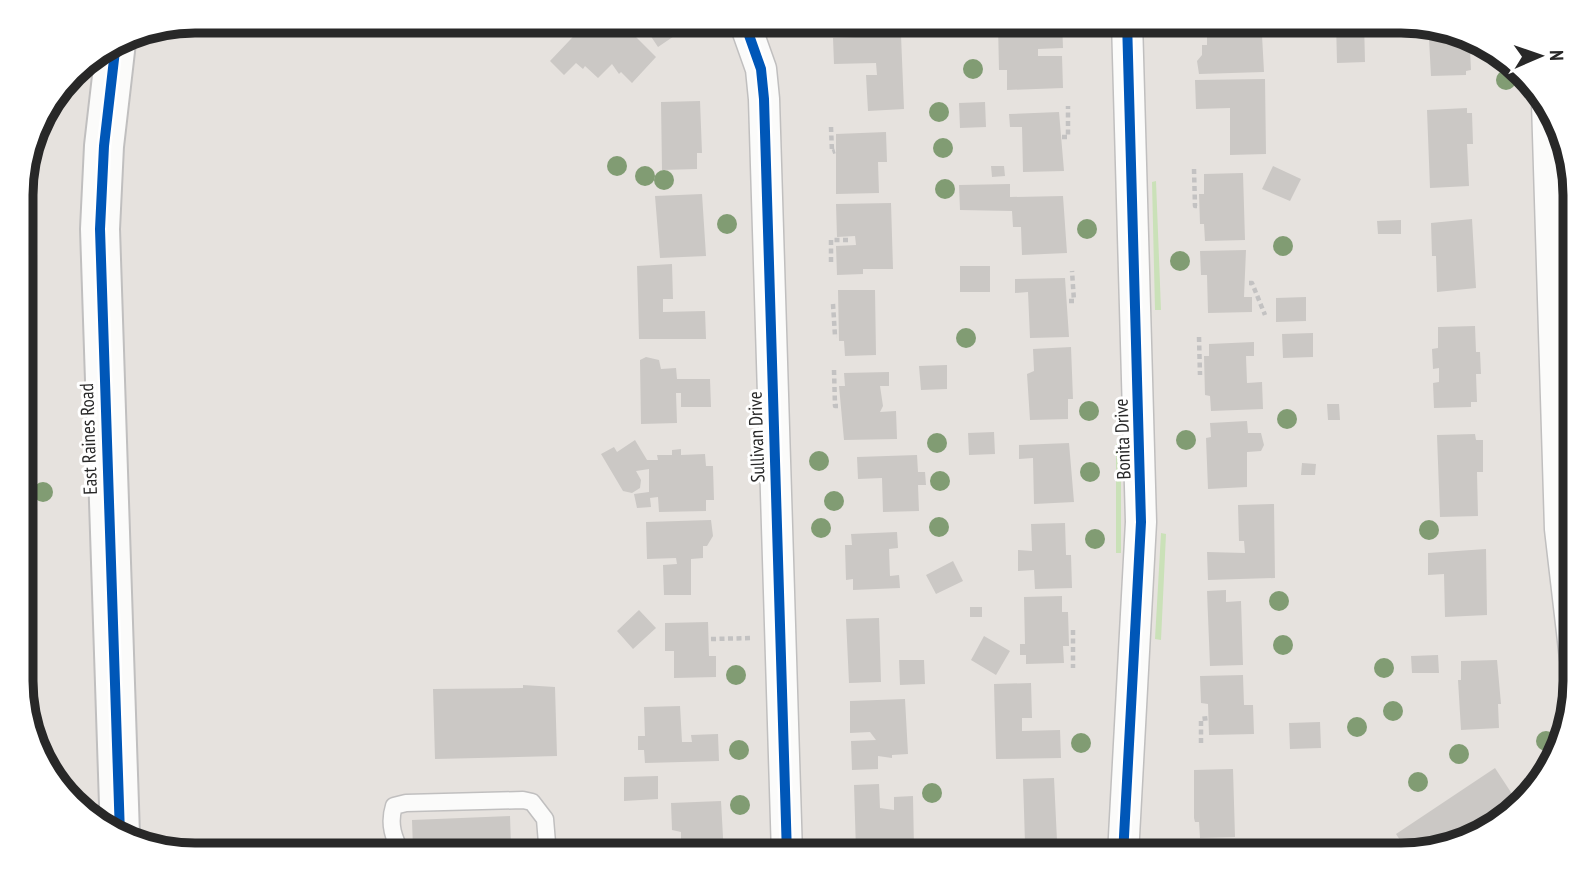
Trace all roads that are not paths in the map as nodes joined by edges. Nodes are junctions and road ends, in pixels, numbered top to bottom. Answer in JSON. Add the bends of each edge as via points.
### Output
{"nodes":[{"id":1,"x":1127,"y":33,"type":"edge"},
{"id":2,"x":749,"y":34,"type":"edge"},
{"id":3,"x":115,"y":55,"type":"edge"},
{"id":4,"x":1548,"y":128,"type":"edge"},
{"id":5,"x":1562,"y":545,"type":"edge"},
{"id":6,"x":120,"y":824,"type":"edge"},
{"id":7,"x":1124,"y":842,"type":"edge"},
{"id":8,"x":397,"y":843,"type":"edge"},
{"id":9,"x":547,"y":843,"type":"edge"},
{"id":10,"x":787,"y":843,"type":"edge"}],
"edges":[{"from":1,"to":7,"type":"street","name":"Bonita Drive","via":[[1141,522]]},
{"from":2,"to":10,"type":"street","name":"Sullivan Drive","via":[[764,91]]},
{"from":3,"to":6,"type":"main road","name":"East Raines Road","via":[[100,242]]},
{"from":4,"to":5,"type":"street"},
{"from":8,"to":9,"type":"lane","via":[[390,818],[394,806],[523,800],[532,802],[545,819]]}]}
